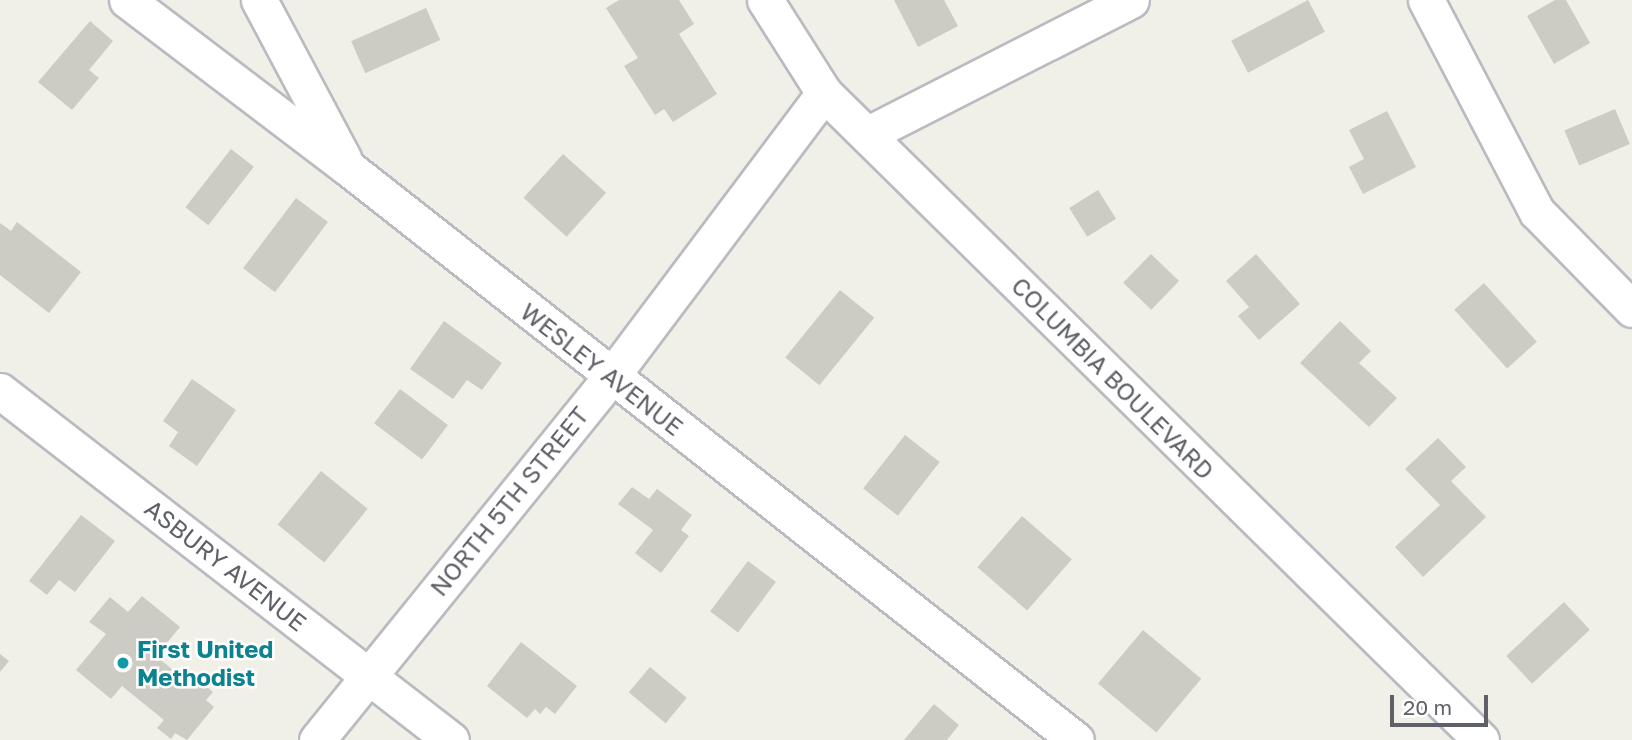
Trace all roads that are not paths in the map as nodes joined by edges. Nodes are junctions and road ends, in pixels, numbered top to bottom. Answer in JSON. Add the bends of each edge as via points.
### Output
{"nodes":[{"id":1,"x":127,"y":0,"type":"edge"},
{"id":2,"x":259,"y":0,"type":"edge"},
{"id":3,"x":765,"y":0,"type":"edge"},
{"id":4,"x":1131,"y":0,"type":"edge"},
{"id":5,"x":1426,"y":0,"type":"edge"},
{"id":6,"x":824,"y":93,"type":"junction"},
{"id":7,"x":868,"y":134,"type":"junction"},
{"id":8,"x":347,"y":167,"type":"junction"},
{"id":9,"x":1632,"y":309,"type":"edge"},
{"id":10,"x":611,"y":377,"type":"junction"},
{"id":11,"x":0,"y":391,"type":"edge"},
{"id":12,"x":367,"y":674,"type":"junction"},
{"id":13,"x":317,"y":740,"type":"edge"},
{"id":14,"x":451,"y":740,"type":"edge"},
{"id":15,"x":1076,"y":740,"type":"edge"},
{"id":16,"x":1481,"y":740,"type":"edge"}],
"edges":[{"from":1,"to":8,"type":"street","name":"WESLEY AVENUE"},
{"from":2,"to":8,"type":"street"},
{"from":3,"to":6,"type":"street","name":"COLUMBIA BOULEVARD"},
{"from":4,"to":7,"type":"street"},
{"from":5,"to":9,"type":"street","via":[[1537,212]]},
{"from":6,"to":7,"type":"street","name":"COLUMBIA BOULEVARD"},
{"from":6,"to":10,"type":"street","name":"NORTH 5TH STREET"},
{"from":7,"to":16,"type":"street","name":"COLUMBIA BOULEVARD"},
{"from":8,"to":10,"type":"street","name":"WESLEY AVENUE"},
{"from":10,"to":12,"type":"street","name":"NORTH 5TH STREET"},
{"from":10,"to":15,"type":"street","name":"WESLEY AVENUE"},
{"from":11,"to":12,"type":"street","name":"ASBURY AVENUE"},
{"from":12,"to":13,"type":"street","name":"NORTH 5TH STREET"},
{"from":12,"to":14,"type":"street","name":"ASBURY AVENUE"}]}
